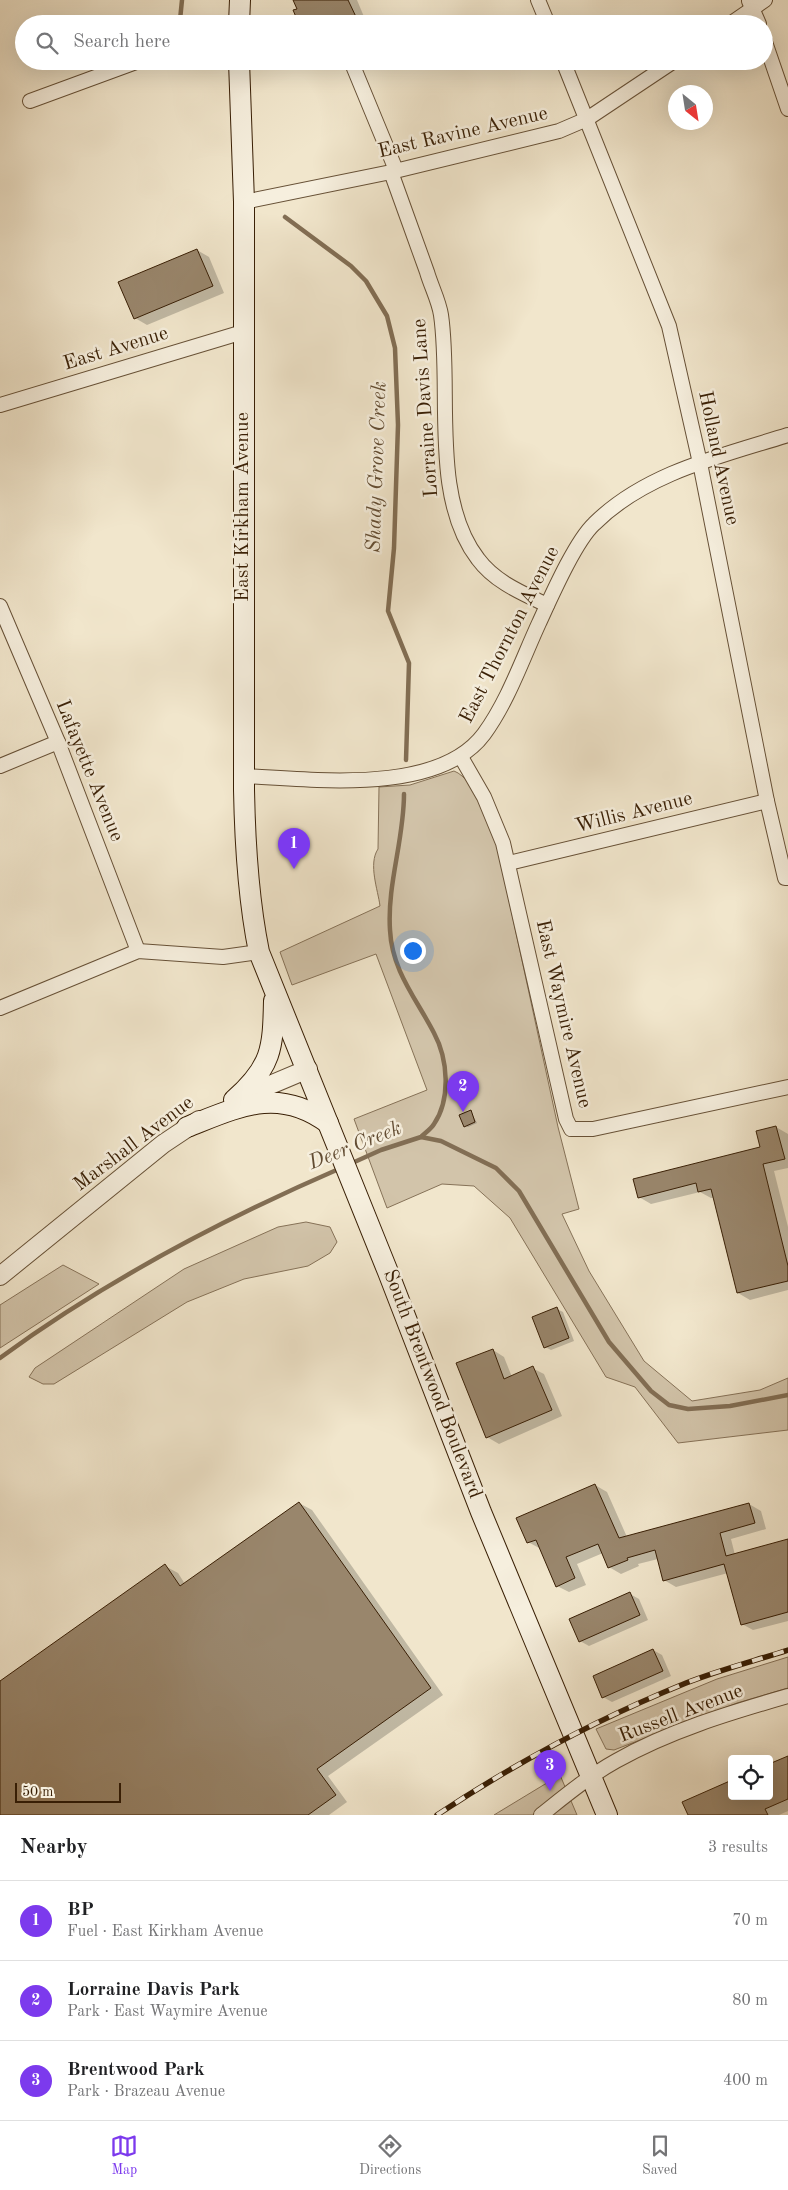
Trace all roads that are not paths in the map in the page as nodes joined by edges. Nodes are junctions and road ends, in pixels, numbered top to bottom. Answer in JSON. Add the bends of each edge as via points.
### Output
{"nodes":[{"id":1,"x":240,"y":0,"type":"edge"},
{"id":2,"x":538,"y":0,"type":"edge"},
{"id":3,"x":756,"y":3,"type":"edge"},
{"id":4,"x":239,"y":15,"type":"edge"},
{"id":5,"x":544,"y":15,"type":"edge"},
{"id":6,"x":741,"y":15,"type":"edge"},
{"id":7,"x":773,"y":65,"type":"edge"},
{"id":8,"x":114,"y":70,"type":"edge"},
{"id":9,"x":239,"y":70,"type":"edge"},
{"id":10,"x":355,"y":70,"type":"edge"},
{"id":11,"x":567,"y":70,"type":"edge"},
{"id":12,"x":660,"y":70,"type":"edge"},
{"id":13,"x":30,"y":101,"type":"dead end"},
{"id":14,"x":788,"y":109,"type":"edge"},
{"id":15,"x":587,"y":119,"type":"junction"},
{"id":16,"x":394,"y":171,"type":"junction"},
{"id":17,"x":244,"y":202,"type":"junction"},
{"id":18,"x":243,"y":332,"type":"junction"},
{"id":19,"x":0,"y":405,"type":"edge"},
{"id":20,"x":788,"y":435,"type":"edge"},
{"id":21,"x":700,"y":463,"type":"junction"},
{"id":22,"x":547,"y":605,"type":"junction"},
{"id":23,"x":0,"y":606,"type":"edge"},
{"id":24,"x":58,"y":742,"type":"junction"},
{"id":25,"x":461,"y":757,"type":"junction"},
{"id":26,"x":0,"y":766,"type":"edge"},
{"id":27,"x":243,"y":776,"type":"junction"},
{"id":28,"x":768,"y":801,"type":"junction"},
{"id":29,"x":509,"y":862,"type":"junction"},
{"id":30,"x":787,"y":878,"type":"edge"},
{"id":31,"x":138,"y":951,"type":"junction"},
{"id":32,"x":259,"y":952,"type":"junction"},
{"id":33,"x":275,"y":994,"type":"junction"},
{"id":34,"x":0,"y":1008,"type":"edge"},
{"id":35,"x":308,"y":1069,"type":"junction"},
{"id":36,"x":788,"y":1088,"type":"edge"},
{"id":37,"x":234,"y":1100,"type":"junction"},
{"id":38,"x":328,"y":1122,"type":"junction"},
{"id":39,"x":187,"y":1127,"type":"junction"},
{"id":40,"x":0,"y":1276,"type":"edge"},
{"id":41,"x":788,"y":1696,"type":"edge"},
{"id":42,"x":591,"y":1776,"type":"junction"},
{"id":43,"x":541,"y":1815,"type":"edge"},
{"id":44,"x":607,"y":1815,"type":"edge"}],
"edges":[{"from":1,"to":4,"type":"main road"},
{"from":2,"to":5,"type":"street"},
{"from":3,"to":6,"type":"street"},
{"from":7,"to":14,"type":"street"},
{"from":8,"to":13,"type":"street"},
{"from":9,"to":17,"type":"main road","name":"East Kirkham Avenue"},
{"from":10,"to":16,"type":"street","name":"Lorraine Davis Lane"},
{"from":11,"to":15,"type":"street","name":"Holland Avenue"},
{"from":12,"to":15,"type":"street","name":"East Ravine Avenue"},
{"from":15,"to":16,"type":"street","name":"East Ravine Avenue","via":[[559,131]]},
{"from":15,"to":21,"type":"street","name":"Holland Avenue","via":[[668,326]]},
{"from":16,"to":17,"type":"street","name":"East Ravine Avenue"},
{"from":16,"to":22,"type":"street","name":"Lorraine Davis Lane","via":[[441,314],[449,482],[454,514],[478,560],[511,588]]},
{"from":17,"to":18,"type":"main road","name":"East Kirkham Avenue"},
{"from":18,"to":19,"type":"street","name":"East Avenue"},
{"from":18,"to":27,"type":"main road","name":"East Kirkham Avenue"},
{"from":20,"to":21,"type":"street","name":"East Thornton Avenue"},
{"from":21,"to":22,"type":"street","name":"East Thornton Avenue","via":[[625,497],[593,525]]},
{"from":21,"to":28,"type":"street","name":"Holland Avenue"},
{"from":22,"to":25,"type":"street","name":"East Thornton Avenue","via":[[496,715],[483,735]]},
{"from":23,"to":24,"type":"street","name":"Lafayette Avenue"},
{"from":24,"to":26,"type":"street"},
{"from":24,"to":31,"type":"street","name":"Lafayette Avenue"},
{"from":25,"to":27,"type":"street","name":"East Thornton Avenue","via":[[418,774],[392,779]]},
{"from":25,"to":29,"type":"street","name":"East Waymire Avenue","via":[[495,819]]},
{"from":27,"to":32,"type":"main road","name":"East Kirkham Avenue","via":[[245,860]]},
{"from":28,"to":29,"type":"street","name":"Willis Avenue"},
{"from":28,"to":30,"type":"street","name":"Holland Avenue"},
{"from":29,"to":36,"type":"street","name":"East Waymire Avenue","via":[[570,1129],[593,1129]]},
{"from":31,"to":32,"type":"street","via":[[223,957]]},
{"from":31,"to":34,"type":"street"},
{"from":32,"to":33,"type":"main road","name":"South Brentwood Boulevard"},
{"from":33,"to":35,"type":"main road","name":"South Brentwood Boulevard"},
{"from":33,"to":37,"type":"main road","via":[[273,1040],[268,1060],[254,1084]]},
{"from":35,"to":37,"type":"street","name":"Marshall Avenue"},
{"from":35,"to":38,"type":"main road","name":"South Brentwood Boulevard"},
{"from":37,"to":39,"type":"street","name":"Marshall Avenue"},
{"from":38,"to":39,"type":"main road","via":[[316,1113],[278,1101],[235,1109]]},
{"from":38,"to":42,"type":"main road","name":"South Brentwood Boulevard","via":[[481,1512]]},
{"from":39,"to":40,"type":"street","name":"Marshall Avenue"},
{"from":41,"to":42,"type":"street","name":"Russell Avenue","via":[[678,1732],[617,1760]]},
{"from":42,"to":43,"type":"street","name":"Russell Avenue"},
{"from":42,"to":44,"type":"main road","name":"South Brentwood Boulevard"}]}
